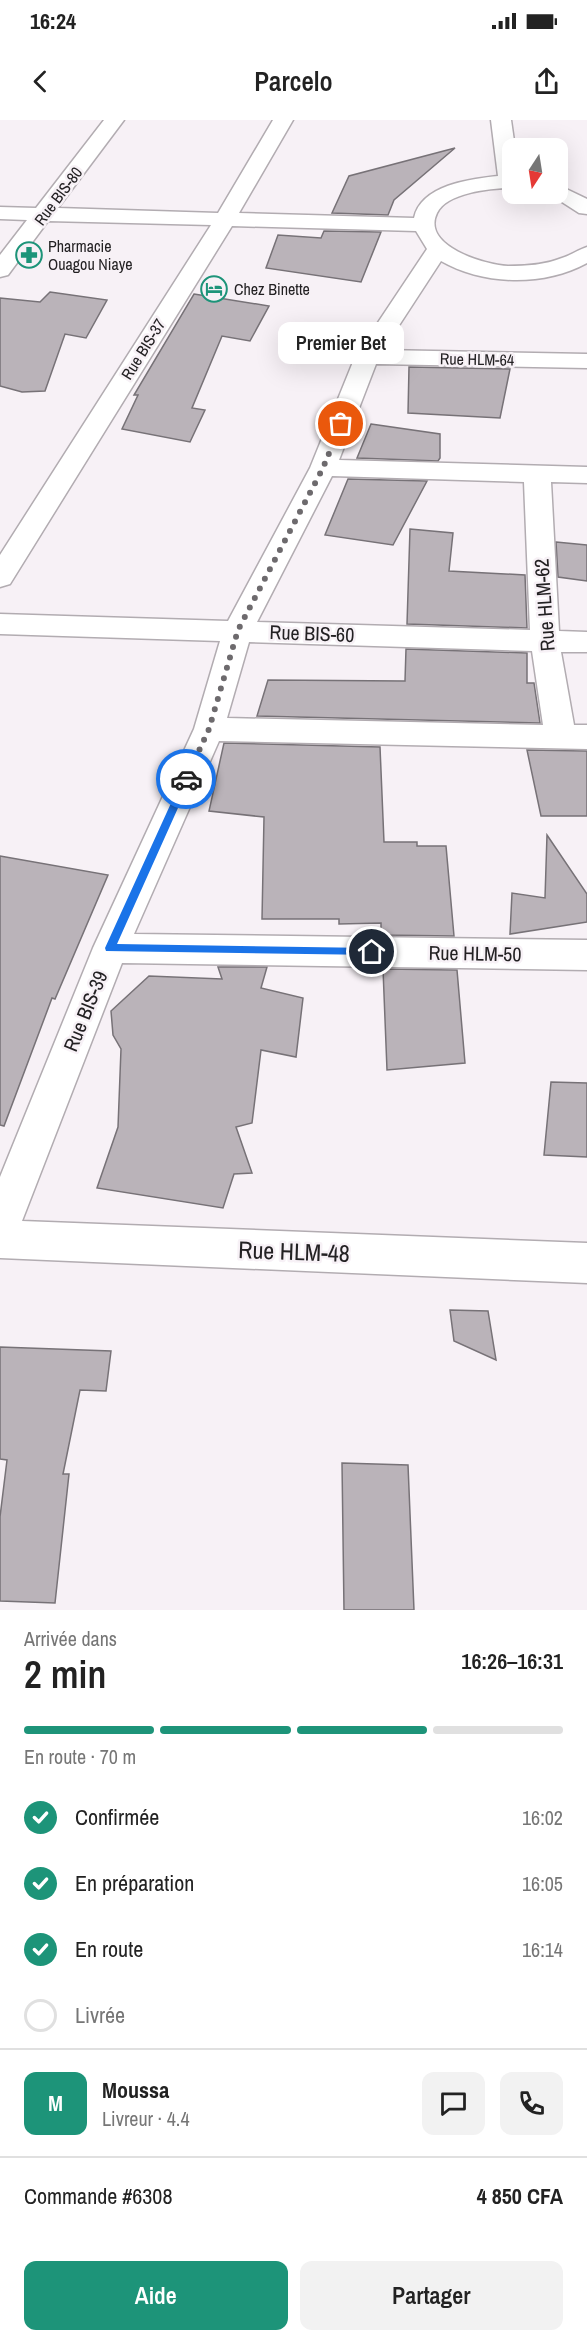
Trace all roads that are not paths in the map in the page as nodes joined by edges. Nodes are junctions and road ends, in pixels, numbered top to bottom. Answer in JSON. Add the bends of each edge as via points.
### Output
{"nodes":[{"id":1,"x":114,"y":120,"type":"edge"},
{"id":2,"x":283,"y":120,"type":"edge"},
{"id":3,"x":501,"y":120,"type":"edge"},
{"id":4,"x":504,"y":138,"type":"edge"},
{"id":5,"x":502,"y":182,"type":"edge"},
{"id":6,"x":568,"y":197,"type":"edge"},
{"id":7,"x":587,"y":208,"type":"edge"},
{"id":8,"x":0,"y":213,"type":"edge"},
{"id":9,"x":45,"y":214,"type":"junction"},
{"id":10,"x":225,"y":218,"type":"junction"},
{"id":11,"x":431,"y":237,"type":"junction"},
{"id":12,"x":587,"y":254,"type":"edge"},
{"id":13,"x":0,"y":270,"type":"edge"},
{"id":14,"x":367,"y":357,"type":"junction"},
{"id":15,"x":587,"y":361,"type":"edge"},
{"id":16,"x":323,"y":468,"type":"junction"},
{"id":17,"x":537,"y":474,"type":"junction"},
{"id":18,"x":587,"y":475,"type":"edge"},
{"id":19,"x":0,"y":577,"type":"edge"},
{"id":20,"x":0,"y":624,"type":"edge"},
{"id":21,"x":238,"y":630,"type":"junction"},
{"id":22,"x":545,"y":640,"type":"junction"},
{"id":23,"x":587,"y":642,"type":"edge"},
{"id":24,"x":209,"y":729,"type":"junction"},
{"id":25,"x":573,"y":736,"type":"edge"},
{"id":26,"x":110,"y":948,"type":"junction"},
{"id":27,"x":587,"y":955,"type":"edge"},
{"id":28,"x":0,"y":1226,"type":"edge"},
{"id":29,"x":0,"y":1239,"type":"edge"},
{"id":30,"x":587,"y":1263,"type":"edge"}],
"edges":[{"from":1,"to":9,"type":"street","name":"Rue BIS-80"},
{"from":2,"to":10,"type":"street","name":"Rue BIS-37"},
{"from":3,"to":4,"type":"street"},
{"from":5,"to":11,"type":"street","name":"Rue BIS-39","via":[[486,182],[448,193],[434,202],[426,213]]},
{"from":6,"to":7,"type":"street"},
{"from":8,"to":9,"type":"street"},
{"from":9,"to":10,"type":"street"},
{"from":9,"to":13,"type":"street","name":"Rue BIS-80"},
{"from":10,"to":11,"type":"street"},
{"from":10,"to":19,"type":"street","name":"Rue BIS-37"},
{"from":11,"to":12,"type":"street","via":[[472,266],[517,273],[560,268]]},
{"from":11,"to":14,"type":"street","name":"Rue BIS-39","via":[[420,273]]},
{"from":14,"to":15,"type":"street","name":"Rue HLM-64"},
{"from":14,"to":16,"type":"street","name":"Rue BIS-39"},
{"from":16,"to":17,"type":"street"},
{"from":16,"to":21,"type":"street","name":"Rue BIS-39"},
{"from":17,"to":18,"type":"street"},
{"from":17,"to":22,"type":"street","name":"Rue HLM-62"},
{"from":20,"to":21,"type":"street","name":"Rue BIS-60"},
{"from":21,"to":22,"type":"street","name":"Rue BIS-60"},
{"from":21,"to":24,"type":"street","name":"Rue BIS-39"},
{"from":22,"to":23,"type":"street","name":"Rue BIS-60"},
{"from":22,"to":25,"type":"street","name":"Rue HLM-62"},
{"from":24,"to":25,"type":"street"},
{"from":24,"to":26,"type":"street","name":"Rue BIS-39"},
{"from":26,"to":27,"type":"street","name":"Rue HLM-50"},
{"from":26,"to":28,"type":"street","name":"Rue BIS-39"},
{"from":29,"to":30,"type":"street","name":"Rue HLM-48"}]}
